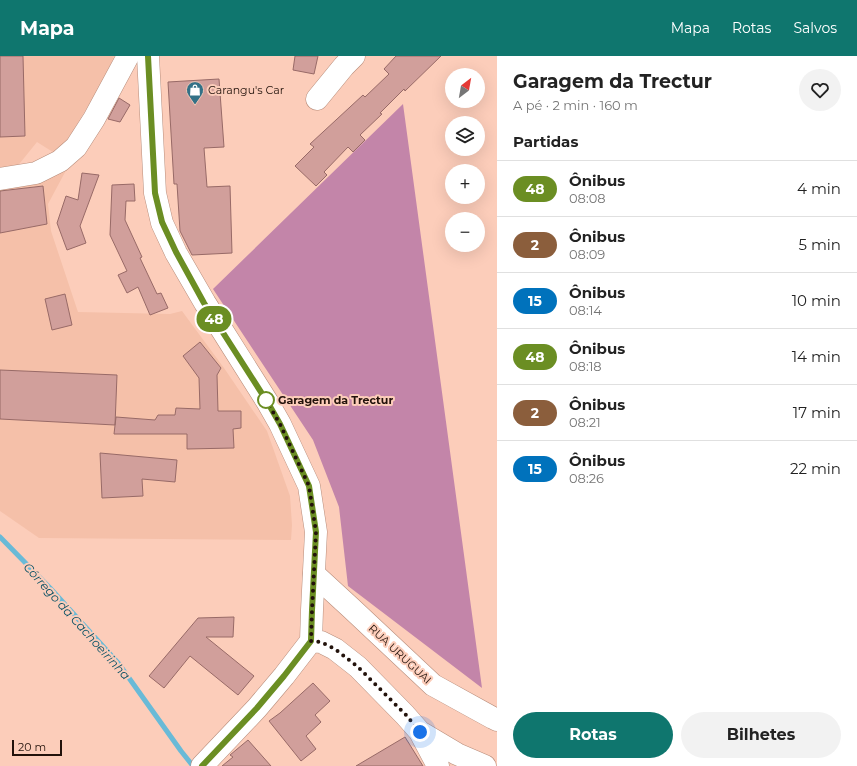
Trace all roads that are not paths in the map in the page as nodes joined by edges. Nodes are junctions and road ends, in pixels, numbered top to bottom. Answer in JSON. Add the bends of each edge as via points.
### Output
{"nodes":[{"id":1,"x":128,"y":56,"type":"edge"},
{"id":2,"x":148,"y":56,"type":"edge"},
{"id":3,"x":347,"y":59,"type":"edge"},
{"id":4,"x":317,"y":99,"type":"dead end"},
{"id":5,"x":0,"y":179,"type":"edge"},
{"id":6,"x":314,"y":574,"type":"junction"},
{"id":7,"x":311,"y":641,"type":"junction"},
{"id":8,"x":497,"y":720,"type":"edge"},
{"id":9,"x":420,"y":732,"type":"junction"},
{"id":10,"x":208,"y":760,"type":"edge"},
{"id":11,"x":438,"y":766,"type":"edge"},
{"id":12,"x":484,"y":766,"type":"edge"}],
"edges":[{"from":1,"to":5,"type":"main road","via":[[76,147],[60,161],[36,173]]},
{"from":2,"to":6,"type":"main road","via":[[155,193],[162,222],[204,303],[277,419],[309,486],[316,532]]},
{"from":3,"to":4,"type":"main road"},
{"from":6,"to":7,"type":"main road"},
{"from":6,"to":8,"type":"main road","name":"RUA URUGUAI","via":[[433,685]]},
{"from":7,"to":9,"type":"main road","via":[[321,642],[335,649],[358,667]]},
{"from":7,"to":10,"type":"main road","via":[[257,708]]},
{"from":9,"to":11,"type":"main road"},
{"from":9,"to":12,"type":"main road","via":[[457,754]]}]}
